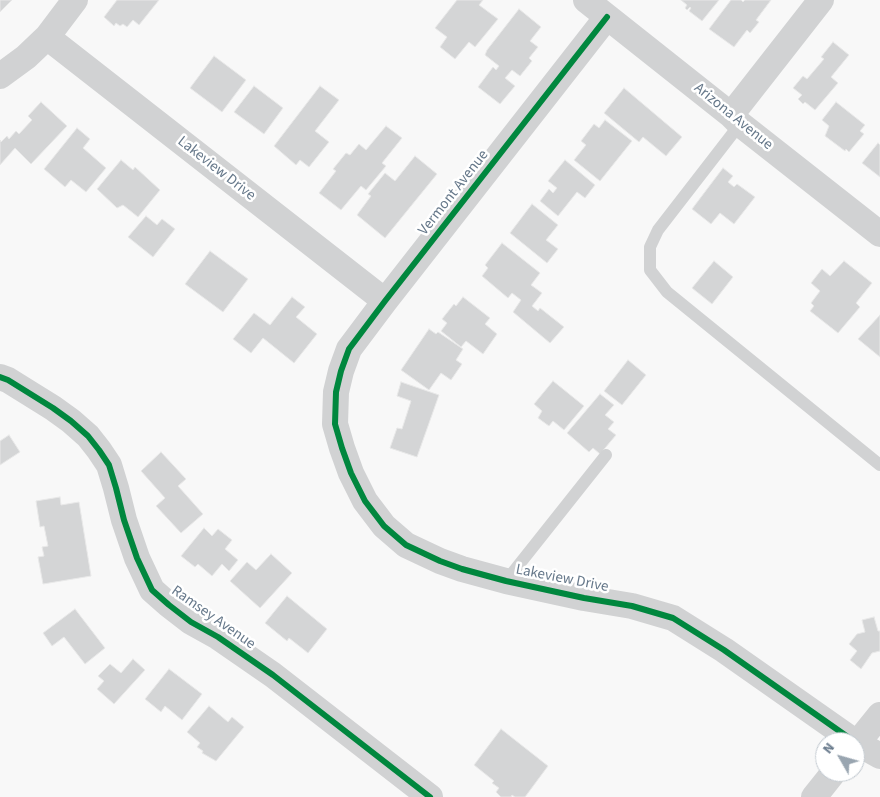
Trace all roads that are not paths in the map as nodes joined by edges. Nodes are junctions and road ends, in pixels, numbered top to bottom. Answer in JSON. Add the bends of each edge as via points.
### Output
{"nodes":[{"id":1,"x":75,"y":0,"type":"edge"},
{"id":2,"x":586,"y":0,"type":"edge"},
{"id":3,"x":820,"y":0,"type":"edge"},
{"id":4,"x":607,"y":17,"type":"junction"},
{"id":5,"x":47,"y":37,"type":"junction"},
{"id":6,"x":0,"y":76,"type":"edge"},
{"id":7,"x":736,"y":119,"type":"junction"},
{"id":8,"x":880,"y":234,"type":"edge"},
{"id":9,"x":385,"y":301,"type":"junction"},
{"id":10,"x":0,"y":377,"type":"edge"},
{"id":11,"x":336,"y":392,"type":"joint"},
{"id":12,"x":606,"y":456,"type":"dead end"},
{"id":13,"x":880,"y":465,"type":"edge"},
{"id":14,"x":506,"y":581,"type":"junction"},
{"id":15,"x":880,"y":715,"type":"edge"},
{"id":16,"x":840,"y":732,"type":"edge"},
{"id":17,"x":865,"y":732,"type":"edge"},
{"id":18,"x":865,"y":748,"type":"edge"},
{"id":19,"x":880,"y":756,"type":"edge"},
{"id":20,"x":826,"y":782,"type":"edge"},
{"id":21,"x":430,"y":797,"type":"edge"},
{"id":22,"x":814,"y":797,"type":"edge"}],
"edges":[{"from":1,"to":5,"type":"street"},
{"from":2,"to":4,"type":"street","name":"Arizona Avenue"},
{"from":3,"to":7,"type":"street"},
{"from":4,"to":7,"type":"street","name":"Arizona Avenue"},
{"from":4,"to":9,"type":"street","name":"Vermont Avenue"},
{"from":5,"to":6,"type":"street"},
{"from":5,"to":9,"type":"street","name":"Lakeview Drive"},
{"from":7,"to":8,"type":"street","name":"Arizona Avenue"},
{"from":7,"to":13,"type":"lane","via":[[658,230],[650,247],[650,270],[667,292]]},
{"from":9,"to":11,"type":"street","name":"Vermont Avenue","via":[[349,349]]},
{"from":10,"to":21,"type":"street","name":"Ramsey Avenue","via":[[71,421],[99,450],[109,465],[137,558],[152,590],[191,622],[273,675]]},
{"from":11,"to":14,"type":"street","name":"Lakeview Drive","via":[[335,424],[342,448],[365,501],[384,526],[406,545],[440,561]]},
{"from":12,"to":14,"type":"lane"},
{"from":14,"to":16,"type":"street","name":"Lakeview Drive","via":[[632,606],[674,618]]},
{"from":15,"to":17,"type":"street"},
{"from":18,"to":19,"type":"street","name":"Lakeview Drive"},
{"from":20,"to":22,"type":"street"}]}
